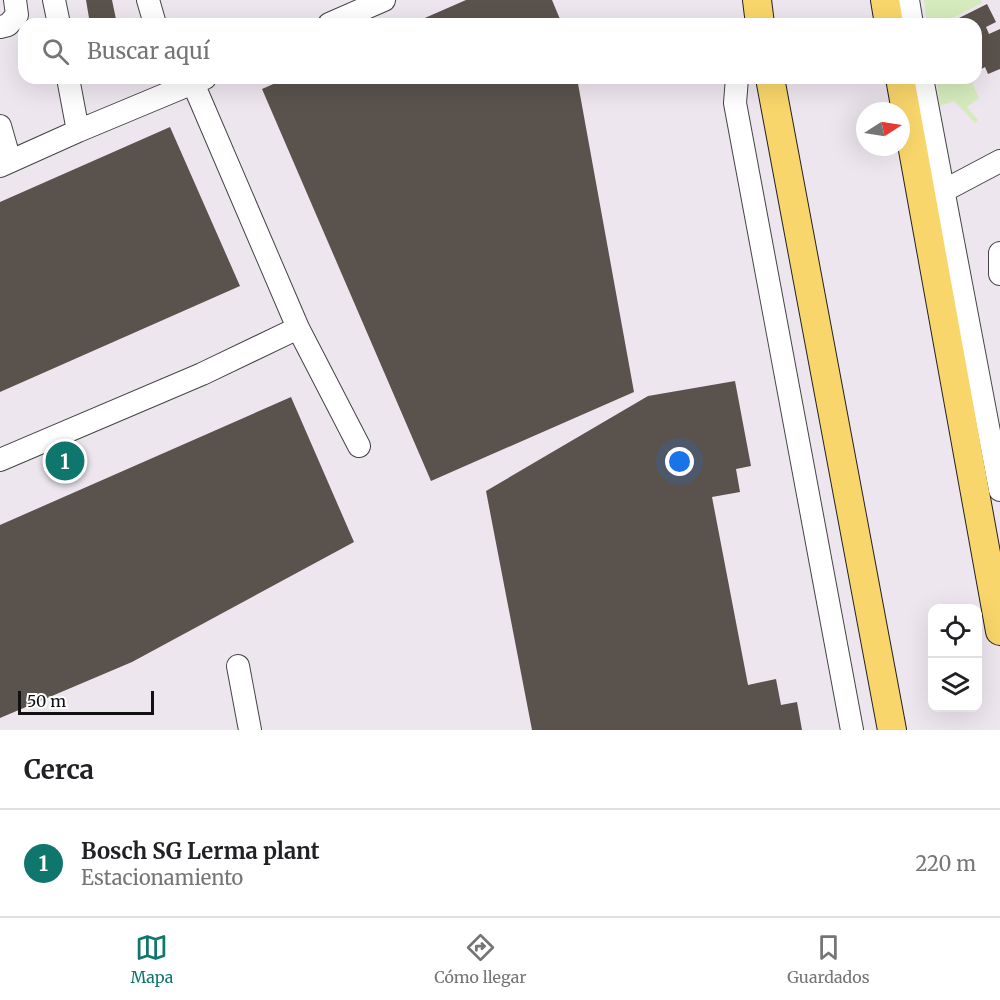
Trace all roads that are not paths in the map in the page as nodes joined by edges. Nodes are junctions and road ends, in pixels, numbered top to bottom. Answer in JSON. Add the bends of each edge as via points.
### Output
{"nodes":[{"id":1,"x":15,"y":0,"type":"edge"},
{"id":2,"x":54,"y":0,"type":"edge"},
{"id":3,"x":148,"y":0,"type":"edge"},
{"id":4,"x":384,"y":0,"type":"edge"},
{"id":5,"x":885,"y":0,"type":"edge"},
{"id":6,"x":908,"y":0,"type":"edge"},
{"id":7,"x":57,"y":18,"type":"edge"},
{"id":8,"x":153,"y":18,"type":"edge"},
{"id":9,"x":343,"y":18,"type":"edge"},
{"id":10,"x":889,"y":18,"type":"edge"},
{"id":11,"x":911,"y":18,"type":"edge"},
{"id":12,"x":0,"y":27,"type":"edge"},
{"id":13,"x":69,"y":84,"type":"edge"},
{"id":14,"x":182,"y":84,"type":"edge"},
{"id":15,"x":187,"y":84,"type":"edge"},
{"id":16,"x":737,"y":84,"type":"edge"},
{"id":17,"x":771,"y":84,"type":"edge"},
{"id":18,"x":902,"y":84,"type":"edge"},
{"id":19,"x":923,"y":84,"type":"edge"},
{"id":20,"x":0,"y":126,"type":"edge"},
{"id":21,"x":78,"y":131,"type":"junction"},
{"id":22,"x":1000,"y":161,"type":"edge"},
{"id":23,"x":5,"y":164,"type":"edge"},
{"id":24,"x":933,"y":196,"type":"junction"},
{"id":25,"x":1000,"y":253,"type":"edge"},
{"id":26,"x":1000,"y":274,"type":"edge"},
{"id":27,"x":298,"y":328,"type":"junction"},
{"id":28,"x":359,"y":446,"type":"dead end"},
{"id":29,"x":0,"y":460,"type":"edge"},
{"id":30,"x":1000,"y":490,"type":"edge"},
{"id":31,"x":1000,"y":631,"type":"edge"},
{"id":32,"x":238,"y":666,"type":"dead end"},
{"id":33,"x":250,"y":730,"type":"edge"},
{"id":34,"x":852,"y":730,"type":"edge"},
{"id":35,"x":892,"y":730,"type":"edge"}],
"edges":[{"from":1,"to":12,"type":"street","via":[[17,15]]},
{"from":2,"to":7,"type":"street"},
{"from":3,"to":8,"type":"street"},
{"from":4,"to":9,"type":"street"},
{"from":5,"to":10,"type":"main road"},
{"from":6,"to":11,"type":"street"},
{"from":13,"to":21,"type":"street"},
{"from":14,"to":21,"type":"street"},
{"from":15,"to":27,"type":"street"},
{"from":16,"to":34,"type":"street","via":[[735,103]]},
{"from":17,"to":35,"type":"main road"},
{"from":18,"to":24,"type":"main road"},
{"from":19,"to":24,"type":"street"},
{"from":20,"to":23,"type":"street"},
{"from":21,"to":23,"type":"street"},
{"from":22,"to":24,"type":"street"},
{"from":24,"to":30,"type":"street"},
{"from":24,"to":31,"type":"main road"},
{"from":25,"to":26,"type":"street"},
{"from":27,"to":28,"type":"street"},
{"from":27,"to":29,"type":"street","via":[[202,374]]},
{"from":32,"to":33,"type":"street"}]}
